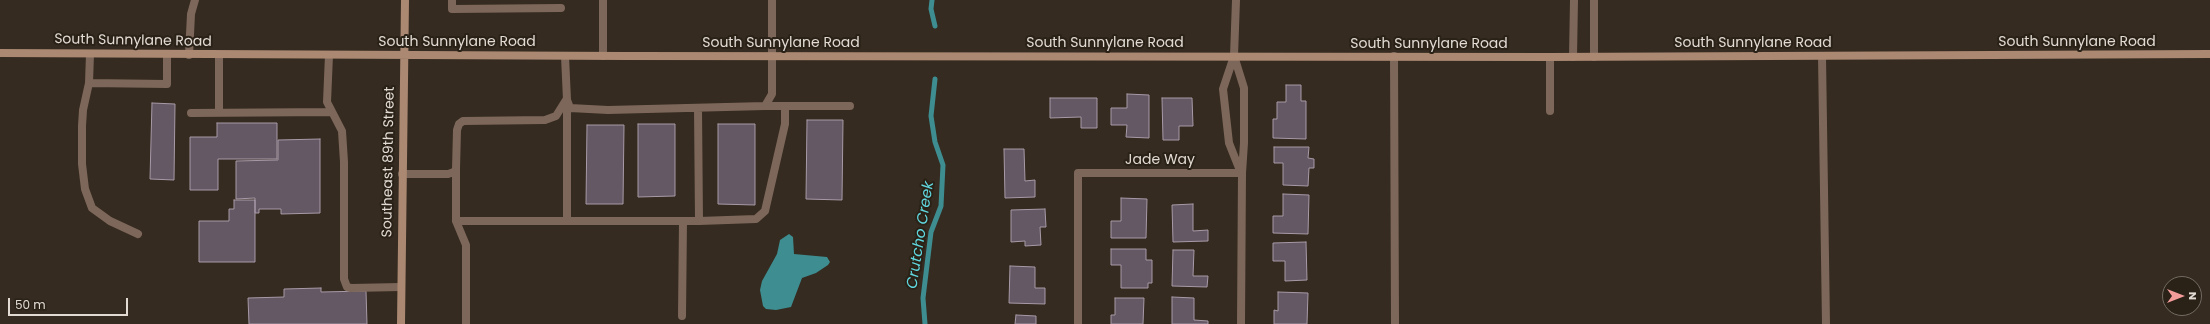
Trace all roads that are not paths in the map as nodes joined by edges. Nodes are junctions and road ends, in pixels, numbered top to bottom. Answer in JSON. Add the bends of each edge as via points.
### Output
{"nodes":[{"id":1,"x":195,"y":0,"type":"edge"},
{"id":2,"x":404,"y":0,"type":"edge"},
{"id":3,"x":452,"y":0,"type":"edge"},
{"id":4,"x":603,"y":0,"type":"edge"},
{"id":5,"x":772,"y":0,"type":"edge"},
{"id":6,"x":1236,"y":0,"type":"edge"},
{"id":7,"x":1574,"y":0,"type":"edge"},
{"id":8,"x":1594,"y":0,"type":"edge"},
{"id":9,"x":530,"y":4,"type":"edge"},
{"id":10,"x":561,"y":8,"type":"dead end"},
{"id":11,"x":0,"y":53,"type":"edge"},
{"id":12,"x":90,"y":54,"type":"junction"},
{"id":13,"x":2210,"y":54,"type":"edge"},
{"id":14,"x":167,"y":55,"type":"junction"},
{"id":15,"x":189,"y":55,"type":"junction"},
{"id":16,"x":219,"y":55,"type":"junction"},
{"id":17,"x":328,"y":55,"type":"junction"},
{"id":18,"x":405,"y":55,"type":"junction"},
{"id":19,"x":565,"y":56,"type":"junction"},
{"id":20,"x":602,"y":56,"type":"junction"},
{"id":21,"x":772,"y":56,"type":"junction"},
{"id":22,"x":1234,"y":56,"type":"junction"},
{"id":23,"x":1394,"y":56,"type":"junction"},
{"id":24,"x":1822,"y":56,"type":"junction"},
{"id":25,"x":1550,"y":57,"type":"junction"},
{"id":26,"x":1573,"y":57,"type":"junction"},
{"id":27,"x":1594,"y":57,"type":"junction"},
{"id":28,"x":89,"y":83,"type":"junction"},
{"id":29,"x":567,"y":100,"type":"junction"},
{"id":30,"x":765,"y":106,"type":"junction"},
{"id":31,"x":785,"y":106,"type":"junction"},
{"id":32,"x":850,"y":106,"type":"dead end"},
{"id":33,"x":698,"y":108,"type":"junction"},
{"id":34,"x":1550,"y":111,"type":"dead end"},
{"id":35,"x":332,"y":112,"type":"junction"},
{"id":36,"x":191,"y":113,"type":"dead end"},
{"id":37,"x":220,"y":113,"type":"junction"},
{"id":38,"x":456,"y":169,"type":"junction"},
{"id":39,"x":1242,"y":173,"type":"junction"},
{"id":40,"x":402,"y":174,"type":"junction"},
{"id":41,"x":456,"y":221,"type":"junction"},
{"id":42,"x":567,"y":221,"type":"junction"},
{"id":43,"x":683,"y":221,"type":"junction"},
{"id":44,"x":699,"y":221,"type":"junction"},
{"id":45,"x":138,"y":234,"type":"dead end"},
{"id":46,"x":401,"y":287,"type":"junction"},
{"id":47,"x":682,"y":316,"type":"dead end"},
{"id":48,"x":401,"y":324,"type":"edge"},
{"id":49,"x":466,"y":324,"type":"edge"},
{"id":50,"x":1078,"y":324,"type":"edge"},
{"id":51,"x":1242,"y":324,"type":"edge"},
{"id":52,"x":1395,"y":324,"type":"edge"},
{"id":53,"x":1826,"y":324,"type":"edge"}],
"edges":[{"from":1,"to":15,"type":"street","via":[[191,14]]},
{"from":2,"to":18,"type":"main road","name":"Southeast 89th Street"},
{"from":3,"to":9,"type":"street","via":[[452,9]]},
{"from":4,"to":20,"type":"street"},
{"from":5,"to":21,"type":"street"},
{"from":6,"to":22,"type":"street"},
{"from":7,"to":26,"type":"street"},
{"from":8,"to":27,"type":"street"},
{"from":9,"to":10,"type":"street"},
{"from":11,"to":12,"type":"main road","name":"South Sunnylane Road"},
{"from":12,"to":14,"type":"main road","name":"South Sunnylane Road"},
{"from":12,"to":28,"type":"street"},
{"from":13,"to":24,"type":"main road","name":"South Sunnylane Road"},
{"from":14,"to":15,"type":"main road","name":"South Sunnylane Road"},
{"from":14,"to":28,"type":"street","via":[[167,84]]},
{"from":15,"to":16,"type":"main road","name":"South Sunnylane Road"},
{"from":16,"to":17,"type":"main road","name":"South Sunnylane Road"},
{"from":16,"to":37,"type":"street"},
{"from":17,"to":18,"type":"main road","name":"South Sunnylane Road"},
{"from":17,"to":35,"type":"street","via":[[328,102]]},
{"from":18,"to":19,"type":"main road","name":"South Sunnylane Road"},
{"from":18,"to":40,"type":"main road","name":"Southeast 89th Street"},
{"from":19,"to":20,"type":"main road","name":"South Sunnylane Road"},
{"from":19,"to":29,"type":"street"},
{"from":20,"to":21,"type":"main road","name":"South Sunnylane Road"},
{"from":21,"to":22,"type":"main road","name":"South Sunnylane Road"},
{"from":21,"to":30,"type":"street","via":[[772,94]]},
{"from":22,"to":23,"type":"main road","name":"South Sunnylane Road"},
{"from":22,"to":39,"type":"street","via":[[1244,88]]},
{"from":22,"to":39,"type":"street","via":[[1223,89],[1229,143]]},
{"from":23,"to":25,"type":"main road","name":"South Sunnylane Road"},
{"from":23,"to":52,"type":"street"},
{"from":24,"to":27,"type":"main road","name":"South Sunnylane Road"},
{"from":24,"to":53,"type":"street"},
{"from":25,"to":26,"type":"main road","name":"South Sunnylane Road"},
{"from":25,"to":34,"type":"street"},
{"from":26,"to":27,"type":"main road","name":"South Sunnylane Road"},
{"from":28,"to":45,"type":"street","via":[[82,130],[85,189],[92,208],[110,221]]},
{"from":29,"to":33,"type":"street","via":[[570,108]]},
{"from":29,"to":38,"type":"street","via":[[556,116],[545,120],[463,121],[457,130]]},
{"from":29,"to":42,"type":"street"},
{"from":30,"to":31,"type":"street"},
{"from":30,"to":33,"type":"street"},
{"from":31,"to":32,"type":"street"},
{"from":31,"to":44,"type":"street","via":[[785,124],[765,211],[756,219]]},
{"from":33,"to":44,"type":"street"},
{"from":35,"to":37,"type":"street"},
{"from":35,"to":46,"type":"street","via":[[342,130],[344,279],[347,286]]},
{"from":36,"to":37,"type":"street"},
{"from":38,"to":40,"type":"street","via":[[448,174]]},
{"from":38,"to":41,"type":"street"},
{"from":39,"to":50,"type":"street","name":"Jade Way","via":[[1078,173]]},
{"from":39,"to":51,"type":"street"},
{"from":40,"to":46,"type":"main road","name":"Southeast 89th Street"},
{"from":41,"to":42,"type":"street"},
{"from":41,"to":49,"type":"street","via":[[466,245]]},
{"from":42,"to":43,"type":"street"},
{"from":43,"to":44,"type":"street"},
{"from":43,"to":47,"type":"street"},
{"from":46,"to":48,"type":"main road","name":"Southeast 89th Street"}]}
